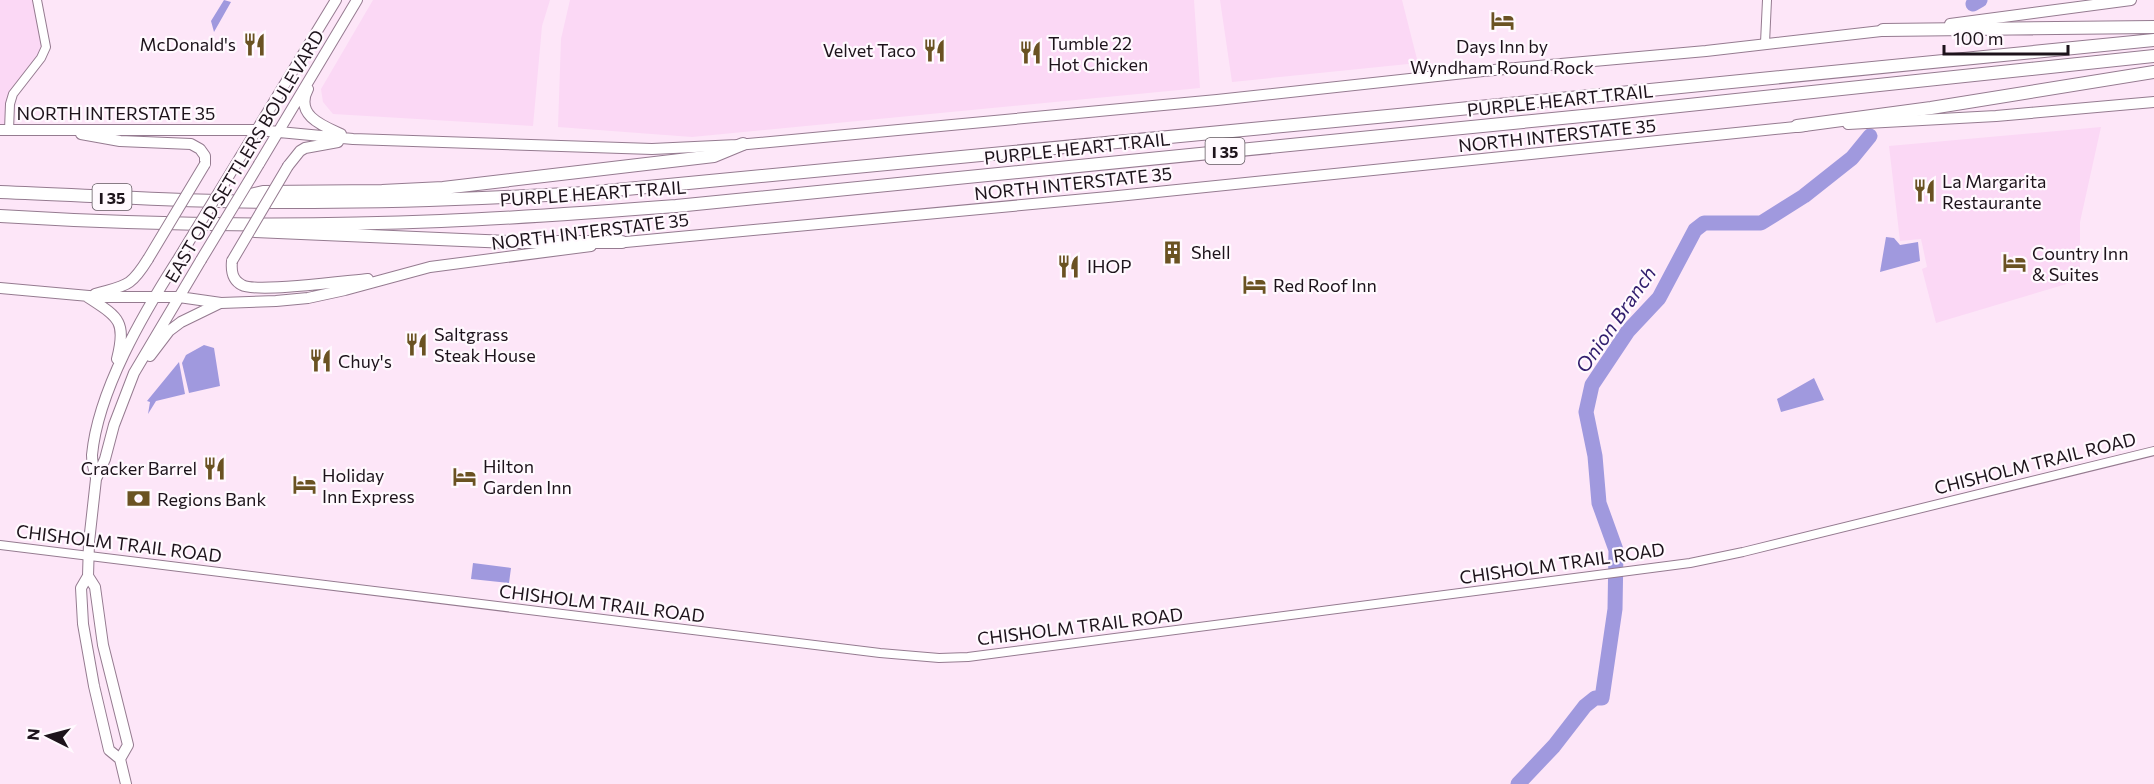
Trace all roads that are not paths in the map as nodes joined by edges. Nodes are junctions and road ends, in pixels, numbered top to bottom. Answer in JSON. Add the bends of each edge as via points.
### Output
{"nodes":[{"id":1,"x":37,"y":0,"type":"edge"},
{"id":2,"x":336,"y":0,"type":"edge"},
{"id":3,"x":357,"y":0,"type":"edge"},
{"id":4,"x":1767,"y":0,"type":"edge"},
{"id":5,"x":2132,"y":0,"type":"edge"},
{"id":6,"x":2154,"y":27,"type":"edge"},
{"id":7,"x":1882,"y":30,"type":"junction"},
{"id":8,"x":2154,"y":40,"type":"edge"},
{"id":9,"x":1765,"y":43,"type":"junction"},
{"id":10,"x":327,"y":50,"type":"junction"},
{"id":11,"x":2154,"y":56,"type":"edge"},
{"id":12,"x":2154,"y":72,"type":"edge"},
{"id":13,"x":2154,"y":102,"type":"edge"},
{"id":14,"x":1797,"y":126,"type":"junction"},
{"id":15,"x":3,"y":129,"type":"edge"},
{"id":16,"x":53,"y":129,"type":"junction"},
{"id":17,"x":258,"y":130,"type":"junction"},
{"id":18,"x":278,"y":131,"type":"junction"},
{"id":19,"x":352,"y":139,"type":"junction"},
{"id":20,"x":743,"y":144,"type":"junction"},
{"id":21,"x":0,"y":192,"type":"edge"},
{"id":22,"x":224,"y":201,"type":"junction"},
{"id":23,"x":0,"y":216,"type":"edge"},
{"id":24,"x":128,"y":222,"type":"junction"},
{"id":25,"x":622,"y":242,"type":"junction"},
{"id":26,"x":391,"y":277,"type":"junction"},
{"id":27,"x":0,"y":288,"type":"edge"},
{"id":28,"x":86,"y":296,"type":"junction"},
{"id":29,"x":179,"y":297,"type":"junction"},
{"id":30,"x":154,"y":298,"type":"junction"},
{"id":31,"x":221,"y":303,"type":"junction"},
{"id":32,"x":134,"y":373,"type":"junction"},
{"id":33,"x":107,"y":396,"type":"junction"},
{"id":34,"x":2154,"y":451,"type":"edge"},
{"id":35,"x":96,"y":479,"type":"junction"},
{"id":36,"x":0,"y":545,"type":"edge"},
{"id":37,"x":88,"y":556,"type":"junction"},
{"id":38,"x":88,"y":576,"type":"junction"},
{"id":39,"x":120,"y":759,"type":"junction"},
{"id":40,"x":126,"y":784,"type":"edge"}],
"edges":[{"from":1,"to":15,"type":"street","via":[[46,47],[13,94],[10,116]]},
{"from":2,"to":17,"type":"main road","name":"EAST OLD SETTLERS BOULEVARD"},
{"from":3,"to":10,"type":"main road","name":"EAST OLD SETTLERS BOULEVARD"},
{"from":4,"to":9,"type":"street"},
{"from":5,"to":7,"type":"main road","name":"NORTH INTERSTATE 35","via":[[1992,20]]},
{"from":6,"to":7,"type":"highway"},
{"from":7,"to":9,"type":"main road","name":"NORTH INTERSTATE 35"},
{"from":8,"to":22,"type":"highway","name":"PURPLE HEART TRAIL","number":"I 35","via":[[585,193]]},
{"from":9,"to":20,"type":"main road","name":"NORTH INTERSTATE 35"},
{"from":10,"to":18,"type":"main road","name":"EAST OLD SETTLERS BOULEVARD"},
{"from":10,"to":19,"type":"main road","via":[[304,105],[320,125]]},
{"from":11,"to":24,"type":"highway","name":"PURPLE HEART TRAIL","number":"I 35","via":[[676,206],[441,221]]},
{"from":12,"to":14,"type":"highway"},
{"from":13,"to":14,"type":"main road","name":"NORTH INTERSTATE 35","via":[[1996,116]]},
{"from":14,"to":25,"type":"main road","name":"NORTH INTERSTATE 35"},
{"from":15,"to":16,"type":"main road","name":"NORTH INTERSTATE 35"},
{"from":16,"to":17,"type":"main road","name":"NORTH INTERSTATE 35"},
{"from":16,"to":28,"type":"main road","bridge":true,"via":[[120,141],[191,144],[205,156],[205,164],[136,278],[130,284]]},
{"from":17,"to":18,"type":"main road","name":"NORTH INTERSTATE 35"},
{"from":17,"to":30,"type":"main road","name":"EAST OLD SETTLERS BOULEVARD","bridge":true},
{"from":18,"to":19,"type":"main road","name":"NORTH INTERSTATE 35"},
{"from":18,"to":29,"type":"main road","name":"EAST OLD SETTLERS BOULEVARD","bridge":true},
{"from":19,"to":20,"type":"main road","name":"NORTH INTERSTATE 35","via":[[652,149]]},
{"from":19,"to":26,"type":"main road","bridge":true,"via":[[300,151],[232,261],[231,272],[244,287],[257,288]]},
{"from":20,"to":22,"type":"highway","via":[[714,156],[482,184],[392,191],[263,192]]},
{"from":21,"to":22,"type":"highway","name":"PURPLE HEART TRAIL","number":"I 35"},
{"from":23,"to":24,"type":"highway","name":"PURPLE HEART TRAIL","number":"I 35"},
{"from":24,"to":25,"type":"highway","via":[[508,242]]},
{"from":25,"to":26,"type":"main road","name":"NORTH INTERSTATE 35","via":[[430,267]]},
{"from":26,"to":31,"type":"main road","name":"NORTH INTERSTATE 35","via":[[308,298]]},
{"from":27,"to":28,"type":"main road","name":"NORTH INTERSTATE 35"},
{"from":28,"to":30,"type":"main road","name":"NORTH INTERSTATE 35"},
{"from":28,"to":33,"type":"main road","via":[[108,310],[122,328],[123,338]]},
{"from":29,"to":30,"type":"main road","name":"NORTH INTERSTATE 35"},
{"from":29,"to":31,"type":"main road","name":"NORTH INTERSTATE 35"},
{"from":29,"to":32,"type":"main road","name":"EAST OLD SETTLERS BOULEVARD"},
{"from":30,"to":33,"type":"main road","name":"EAST OLD SETTLERS BOULEVARD"},
{"from":31,"to":32,"type":"main road","via":[[190,316],[169,332]]},
{"from":32,"to":35,"type":"main road"},
{"from":33,"to":35,"type":"main road","via":[[92,457]]},
{"from":34,"to":37,"type":"street","name":"CHISHOLM TRAIL ROAD","via":[[1690,563],[987,655],[939,658]]},
{"from":35,"to":37,"type":"main road"},
{"from":36,"to":37,"type":"street","name":"CHISHOLM TRAIL ROAD"},
{"from":37,"to":38,"type":"main road"},
{"from":38,"to":39,"type":"main road","via":[[95,588],[103,645],[128,745]]},
{"from":38,"to":39,"type":"main road","via":[[81,588],[86,649],[109,750]]},
{"from":39,"to":40,"type":"main road"}]}
